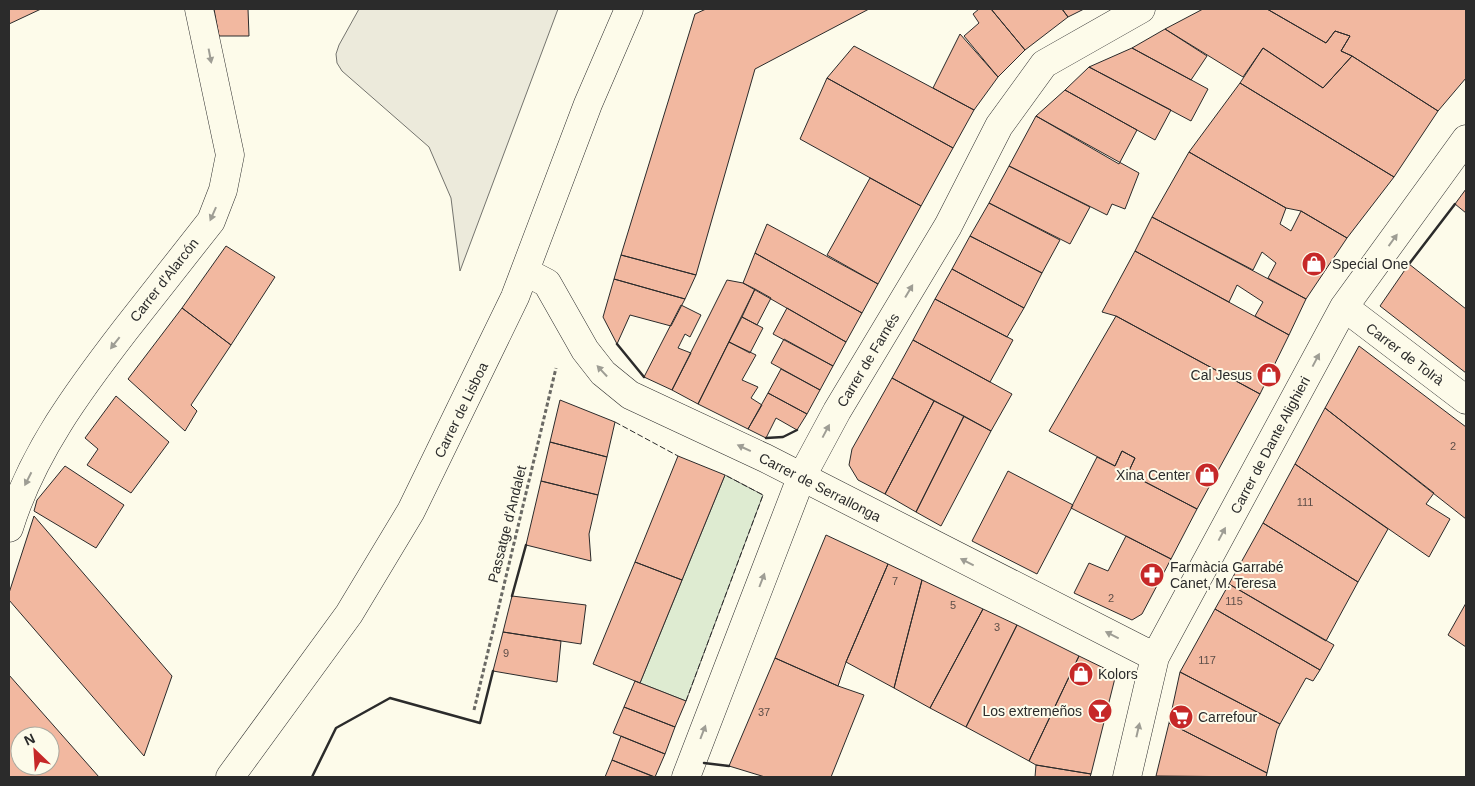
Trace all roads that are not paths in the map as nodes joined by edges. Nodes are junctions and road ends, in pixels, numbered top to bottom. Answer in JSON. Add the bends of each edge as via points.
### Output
{"nodes":[{"id":1,"x":199,"y":9,"type":"edge"},
{"id":2,"x":629,"y":9,"type":"edge"},
{"id":3,"x":1141,"y":9,"type":"edge"},
{"id":4,"x":1466,"y":138,"type":"edge"},
{"id":5,"x":526,"y":272,"type":"junction"},
{"id":6,"x":1344,"y":307,"type":"junction"},
{"id":7,"x":1466,"y":400,"type":"edge"},
{"id":8,"x":801,"y":478,"type":"junction"},
{"id":9,"x":9,"y":528,"type":"edge"},
{"id":10,"x":1156,"y":656,"type":"junction"},
{"id":11,"x":230,"y":777,"type":"edge"},
{"id":12,"x":686,"y":777,"type":"edge"},
{"id":13,"x":1126,"y":777,"type":"edge"}],
"edges":[{"from":1,"to":9,"type":"street","name":"Carrer d'Alarcón","one_way":true,"via":[[230,155],[223,190],[211,221],[74,397],[17,501]]},
{"from":2,"to":5,"type":"street","name":"Carrer de Lisboa","via":[[588,104]]},
{"from":8,"to":3,"type":"street","name":"Carrer de Farnés","one_way":true,"via":[[837,411],[948,226],[999,126],[1044,64]]},
{"from":6,"to":4,"type":"street","name":"Carrer de Dante Alighieri","one_way":true},
{"from":8,"to":5,"type":"street","name":"Carrer de Serrallonga","one_way":true,"via":[[630,395],[603,373],[585,350],[547,283]]},
{"from":5,"to":11,"type":"street","name":"Carrer de Lisboa","via":[[468,398],[410,511],[349,614]]},
{"from":6,"to":7,"type":"street","name":"Carrer de Tolrà"},
{"from":10,"to":6,"type":"street","name":"Carrer de Dante Alighieri","one_way":true},
{"from":10,"to":8,"type":"street","name":"Carrer de Serrallonga","one_way":true},
{"from":12,"to":8,"type":"street","name":"Carrer de Farnés","one_way":true},
{"from":13,"to":10,"type":"street","name":"Carrer de Dante Alighieri","one_way":true}]}
